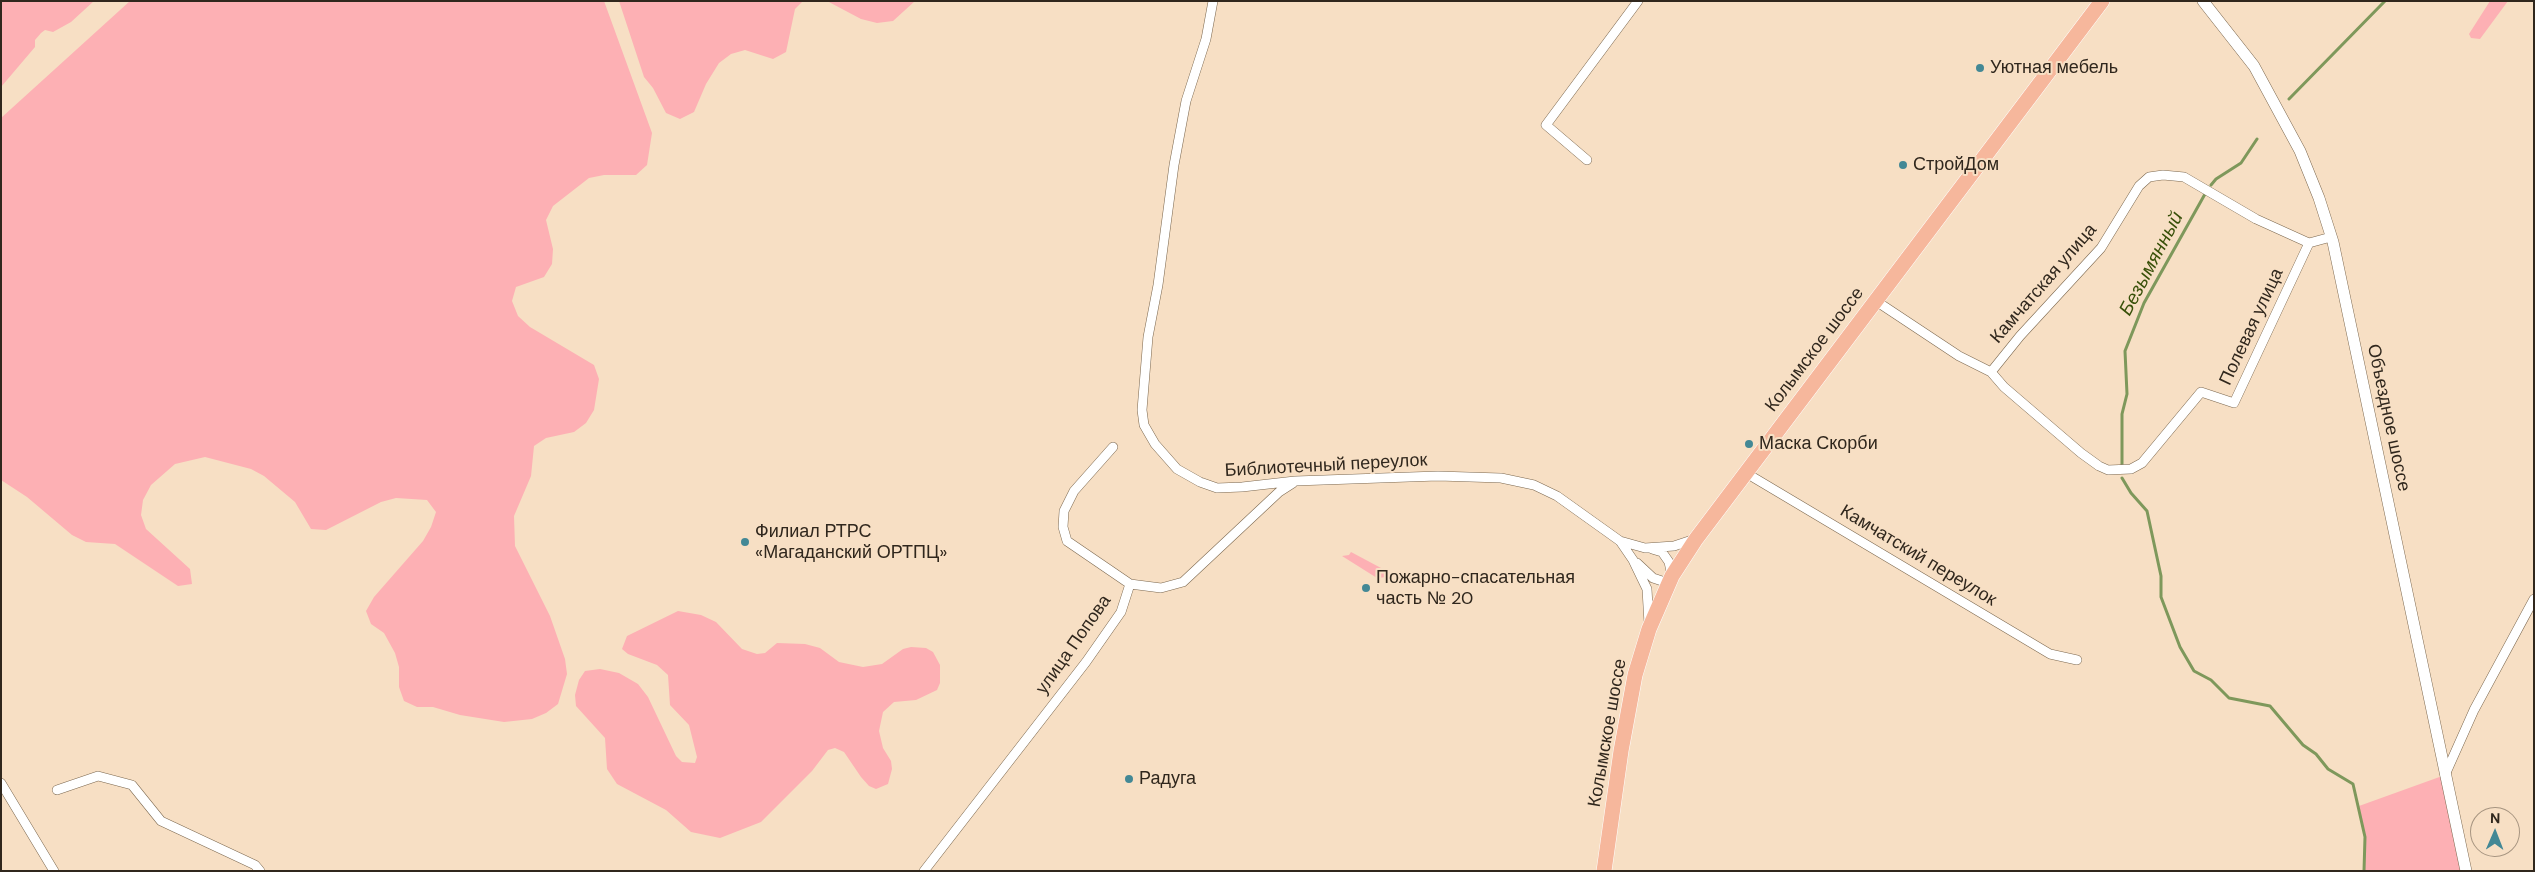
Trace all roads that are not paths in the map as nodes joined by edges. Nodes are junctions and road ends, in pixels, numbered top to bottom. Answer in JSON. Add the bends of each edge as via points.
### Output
{"nodes":[{"id":1,"x":1213,"y":1,"type":"edge"},
{"id":2,"x":1638,"y":1,"type":"edge"},
{"id":3,"x":2102,"y":1,"type":"edge"},
{"id":4,"x":2203,"y":1,"type":"edge"},
{"id":5,"x":1587,"y":160,"type":"dead end"},
{"id":6,"x":2331,"y":237,"type":"junction"},
{"id":7,"x":2308,"y":243,"type":"junction"},
{"id":8,"x":1876,"y":301,"type":"junction"},
{"id":9,"x":1991,"y":372,"type":"junction"},
{"id":10,"x":1113,"y":447,"type":"dead end"},
{"id":11,"x":1746,"y":473,"type":"junction"},
{"id":12,"x":1296,"y":481,"type":"junction"},
{"id":13,"x":1696,"y":539,"type":"junction"},
{"id":14,"x":1620,"y":541,"type":"junction"},
{"id":15,"x":1645,"y":548,"type":"junction"},
{"id":16,"x":1633,"y":560,"type":"junction"},
{"id":17,"x":1670,"y":580,"type":"junction"},
{"id":18,"x":1130,"y":584,"type":"junction"},
{"id":19,"x":2534,"y":599,"type":"edge"},
{"id":20,"x":1649,"y":629,"type":"junction"},
{"id":21,"x":2077,"y":660,"type":"dead end"},
{"id":22,"x":2445,"y":775,"type":"junction"},
{"id":23,"x":1,"y":783,"type":"edge"},
{"id":24,"x":57,"y":790,"type":"dead end"},
{"id":25,"x":54,"y":871,"type":"edge"},
{"id":26,"x":260,"y":871,"type":"edge"},
{"id":27,"x":924,"y":871,"type":"edge"},
{"id":28,"x":1604,"y":871,"type":"edge"},
{"id":29,"x":2466,"y":871,"type":"edge"}],
"edges":[{"from":1,"to":12,"type":"street","name":"Библиотечный переулок","via":[[1206,39],[1186,101],[1174,165],[1148,337],[1142,410],[1144,425],[1155,444],[1177,469],[1200,482],[1217,488]]},
{"from":2,"to":5,"type":"street","via":[[1546,125]]},
{"from":3,"to":8,"type":"highway","name":"Колымское шоссе"},
{"from":4,"to":6,"type":"street","name":"Объездное шоссе","via":[[2254,66],[2311,175]]},
{"from":6,"to":7,"type":"street"},
{"from":6,"to":22,"type":"street","name":"Объездное шоссе"},
{"from":7,"to":9,"type":"street","name":"Камчатская улица","via":[[2256,219],[2184,177],[2149,177],[2139,186],[2101,248]]},
{"from":7,"to":9,"type":"street","name":"Полевая улица","via":[[2234,403],[2201,392],[2142,463],[2131,469],[2108,470],[2099,466],[2004,387]]},
{"from":8,"to":9,"type":"street","via":[[1959,356]]},
{"from":8,"to":11,"type":"highway","name":"Колымское шоссе"},
{"from":10,"to":18,"type":"street","name":"улица Попова","via":[[1074,491],[1064,511],[1063,527],[1068,541]]},
{"from":11,"to":13,"type":"highway","name":"Колымское шоссе"},
{"from":11,"to":21,"type":"street","name":"Камчатский переулок","via":[[2050,654]]},
{"from":12,"to":14,"type":"street","name":"Библиотечный переулок","via":[[1438,476],[1519,480],[1557,496]]},
{"from":12,"to":18,"type":"street","via":[[1279,492],[1183,582],[1162,588]]},
{"from":13,"to":15,"type":"street","name":"Библиотечный переулок","via":[[1674,546]]},
{"from":13,"to":17,"type":"highway","name":"Колымское шоссе"},
{"from":14,"to":15,"type":"street","name":"Библиотечный переулок"},
{"from":14,"to":16,"type":"street","name":"Библиотечный переулок"},
{"from":15,"to":17,"type":"street","via":[[1662,552],[1669,562]]},
{"from":16,"to":17,"type":"street","via":[[1653,578]]},
{"from":16,"to":20,"type":"street","name":"Библиотечный переулок","via":[[1647,589]]},
{"from":17,"to":20,"type":"highway","name":"Колымское шоссе"},
{"from":18,"to":27,"type":"street","name":"улица Попова","via":[[1121,612],[1081,668]]},
{"from":19,"to":22,"type":"street","via":[[2474,710]]},
{"from":20,"to":28,"type":"highway","name":"Колымское шоссе","via":[[1625,724]]},
{"from":22,"to":29,"type":"street","name":"Объездное шоссе"},
{"from":23,"to":25,"type":"street"},
{"from":24,"to":26,"type":"street","via":[[98,776],[132,785],[161,821],[255,865]]}]}
